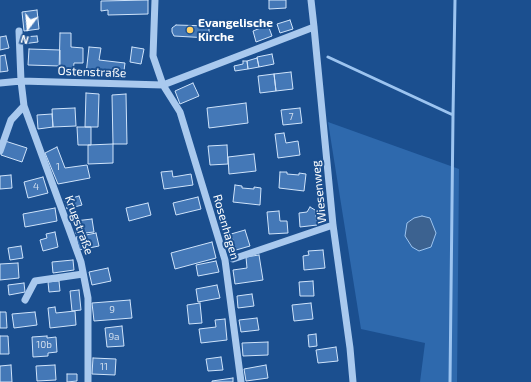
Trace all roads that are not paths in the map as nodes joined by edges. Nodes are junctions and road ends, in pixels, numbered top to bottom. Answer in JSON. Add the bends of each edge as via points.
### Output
{"nodes":[{"id":1,"x":155,"y":0,"type":"edge"},
{"id":2,"x":311,"y":0,"type":"edge"},
{"id":3,"x":314,"y":27,"type":"junction"},
{"id":4,"x":19,"y":31,"type":"dead end"},
{"id":5,"x":21,"y":81,"type":"junction"},
{"id":6,"x":0,"y":83,"type":"edge"},
{"id":7,"x":163,"y":85,"type":"junction"},
{"id":8,"x":24,"y":106,"type":"junction"},
{"id":9,"x":0,"y":151,"type":"edge"},
{"id":10,"x":333,"y":225,"type":"junction"},
{"id":11,"x":233,"y":259,"type":"dead end"},
{"id":12,"x":83,"y":274,"type":"junction"},
{"id":13,"x":25,"y":300,"type":"dead end"},
{"id":14,"x":88,"y":382,"type":"edge"},
{"id":15,"x":241,"y":382,"type":"edge"},
{"id":16,"x":353,"y":382,"type":"edge"}],
"edges":[{"from":1,"to":7,"type":"street","name":"Rosenhagen","via":[[153,56]]},
{"from":2,"to":3,"type":"street","name":"Wiesenweg"},
{"from":3,"to":7,"type":"street"},
{"from":3,"to":10,"type":"street","name":"Wiesenweg"},
{"from":4,"to":5,"type":"street"},
{"from":5,"to":6,"type":"street","name":"Ostenstraße"},
{"from":5,"to":7,"type":"street","name":"Ostenstraße"},
{"from":5,"to":8,"type":"street","name":"Krugstraße"},
{"from":7,"to":15,"type":"street","name":"Rosenhagen","via":[[180,112],[225,260]]},
{"from":8,"to":9,"type":"street","via":[[11,120]]},
{"from":8,"to":12,"type":"street","name":"Krugstraße","via":[[81,262]]},
{"from":10,"to":11,"type":"street"},
{"from":10,"to":16,"type":"street","name":"Wiesenweg"},
{"from":12,"to":13,"type":"street","via":[[35,281]]},
{"from":12,"to":14,"type":"street","name":"Krugstraße","via":[[88,298]]}]}
